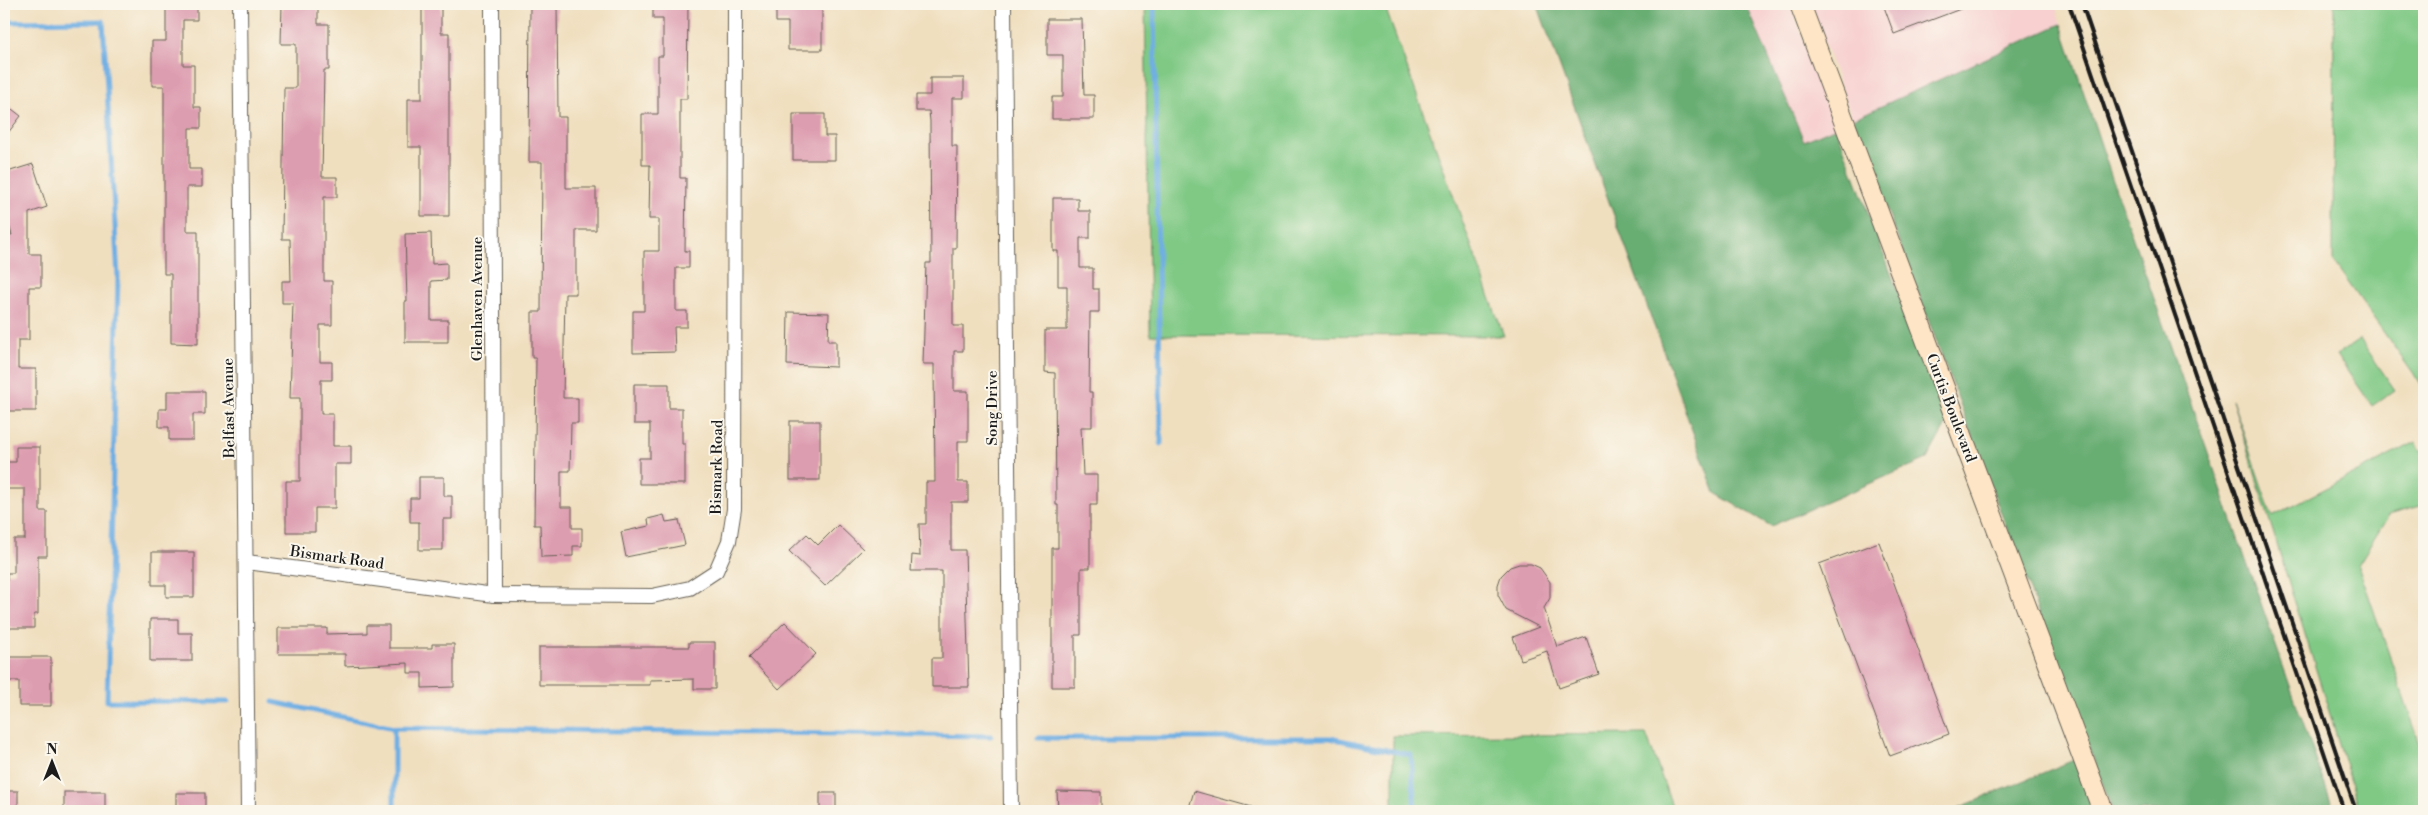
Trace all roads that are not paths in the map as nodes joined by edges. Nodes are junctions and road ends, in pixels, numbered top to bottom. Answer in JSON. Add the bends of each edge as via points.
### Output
{"nodes":[{"id":1,"x":240,"y":4,"type":"edge"},
{"id":2,"x":492,"y":4,"type":"edge"},
{"id":3,"x":735,"y":4,"type":"edge"},
{"id":4,"x":1004,"y":4,"type":"edge"},
{"id":5,"x":1800,"y":4,"type":"edge"},
{"id":6,"x":247,"y":562,"type":"junction"},
{"id":7,"x":494,"y":595,"type":"junction"},
{"id":8,"x":248,"y":811,"type":"edge"},
{"id":9,"x":1011,"y":811,"type":"edge"},
{"id":10,"x":2103,"y":811,"type":"edge"}],
"edges":[{"from":1,"to":6,"type":"street","name":"Belfast Avenue"},
{"from":2,"to":7,"type":"street","name":"Glenhaven Avenue"},
{"from":3,"to":7,"type":"street","name":"Bismark Road","via":[[734,509],[729,541],[716,570],[690,588],[652,596]]},
{"from":4,"to":9,"type":"street","name":"Song Drive"},
{"from":5,"to":10,"type":"street","name":"Curtis Boulevard"},
{"from":6,"to":7,"type":"street","name":"Bismark Road"},
{"from":6,"to":8,"type":"street","name":"Belfast Avenue"}]}
